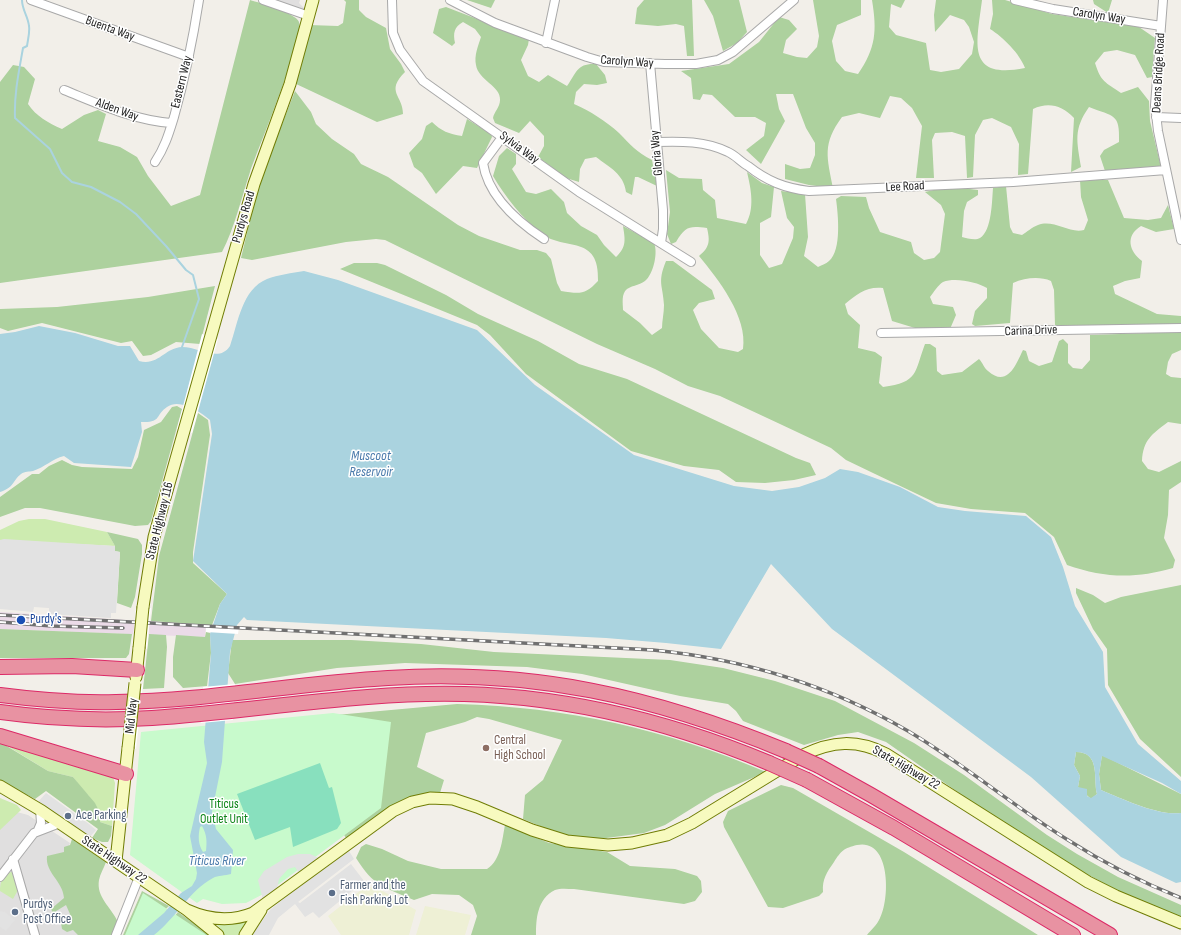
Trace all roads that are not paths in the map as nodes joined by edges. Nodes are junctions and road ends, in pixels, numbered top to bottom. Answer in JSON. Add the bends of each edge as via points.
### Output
{"nodes":[{"id":1,"x":31,"y":0,"type":"edge"},
{"id":2,"x":199,"y":0,"type":"edge"},
{"id":3,"x":263,"y":0,"type":"edge"},
{"id":4,"x":313,"y":0,"type":"edge"},
{"id":5,"x":392,"y":0,"type":"edge"},
{"id":6,"x":450,"y":0,"type":"edge"},
{"id":7,"x":555,"y":0,"type":"edge"},
{"id":8,"x":794,"y":0,"type":"edge"},
{"id":9,"x":1015,"y":0,"type":"edge"},
{"id":10,"x":1163,"y":0,"type":"edge"},
{"id":11,"x":309,"y":16,"type":"junction"},
{"id":12,"x":1161,"y":26,"type":"junction"},
{"id":13,"x":546,"y":42,"type":"junction"},
{"id":14,"x":189,"y":57,"type":"junction"},
{"id":15,"x":650,"y":63,"type":"junction"},
{"id":16,"x":64,"y":90,"type":"dead end"},
{"id":17,"x":1156,"y":117,"type":"junction"},
{"id":18,"x":1181,"y":118,"type":"edge"},
{"id":19,"x":172,"y":124,"type":"junction"},
{"id":20,"x":503,"y":136,"type":"junction"},
{"id":21,"x":656,"y":142,"type":"junction"},
{"id":22,"x":156,"y":162,"type":"dead end"},
{"id":23,"x":1166,"y":170,"type":"junction"},
{"id":24,"x":544,"y":239,"type":"dead end"},
{"id":25,"x":1181,"y":240,"type":"edge"},
{"id":26,"x":661,"y":243,"type":"junction"},
{"id":27,"x":691,"y":262,"type":"dead end"},
{"id":28,"x":1181,"y":328,"type":"edge"},
{"id":29,"x":881,"y":333,"type":"dead end"},
{"id":30,"x":182,"y":436,"type":"joint"},
{"id":31,"x":139,"y":648,"type":"joint"},
{"id":32,"x":0,"y":667,"type":"edge"},
{"id":33,"x":136,"y":676,"type":"junction"},
{"id":34,"x":0,"y":695,"type":"edge"},
{"id":35,"x":0,"y":712,"type":"edge"},
{"id":36,"x":0,"y":736,"type":"edge"},
{"id":37,"x":126,"y":774,"type":"junction"},
{"id":38,"x":0,"y":786,"type":"edge"},
{"id":39,"x":40,"y":810,"type":"junction"},
{"id":40,"x":60,"y":823,"type":"junction"},
{"id":41,"x":38,"y":830,"type":"junction"},
{"id":42,"x":12,"y":859,"type":"junction"},
{"id":43,"x":116,"y":862,"type":"junction"},
{"id":44,"x":0,"y":877,"type":"edge"},
{"id":45,"x":139,"y":877,"type":"junction"},
{"id":46,"x":263,"y":908,"type":"junction"},
{"id":47,"x":187,"y":910,"type":"junction"},
{"id":48,"x":1181,"y":923,"type":"edge"},
{"id":49,"x":35,"y":935,"type":"edge"},
{"id":50,"x":116,"y":935,"type":"edge"},
{"id":51,"x":218,"y":935,"type":"edge"},
{"id":52,"x":245,"y":935,"type":"edge"},
{"id":53,"x":1073,"y":935,"type":"edge"},
{"id":54,"x":1110,"y":935,"type":"edge"}],
"edges":[{"from":1,"to":14,"type":"street","name":"Buenta Way"},
{"from":2,"to":14,"type":"street","name":"Eastern Way"},
{"from":3,"to":11,"type":"street"},
{"from":4,"to":11,"type":"main road","name":"Purdys Road"},
{"from":5,"to":20,"type":"street","name":"Sylvia Way","via":[[393,33],[400,50],[423,81]]},
{"from":6,"to":13,"type":"street","name":"Carolyn Way","via":[[496,23]]},
{"from":7,"to":13,"type":"street"},
{"from":8,"to":15,"type":"street","name":"Carolyn Way","via":[[733,52],[718,60],[696,64]]},
{"from":9,"to":12,"type":"street","name":"Carolyn Way","via":[[1053,9]]},
{"from":10,"to":12,"type":"street","name":"Deans Bridge Road"},
{"from":11,"to":30,"type":"main road","name":"Purdys Road","via":[[290,84],[254,184]]},
{"from":12,"to":17,"type":"street","name":"Deans Bridge Road","via":[[1155,93]]},
{"from":13,"to":15,"type":"street","name":"Carolyn Way","via":[[604,62]]},
{"from":14,"to":19,"type":"street","name":"Eastern Way"},
{"from":15,"to":21,"type":"street","name":"Gloria Way"},
{"from":16,"to":19,"type":"street","name":"Alden Way","via":[[117,111],[149,121]]},
{"from":17,"to":18,"type":"street"},
{"from":17,"to":23,"type":"street","name":"Deans Bridge Road"},
{"from":19,"to":22,"type":"street","name":"Eastern Way"},
{"from":20,"to":24,"type":"street","via":[[483,163],[485,175],[492,188],[519,221]]},
{"from":20,"to":26,"type":"street","name":"Sylvia Way","via":[[579,192]]},
{"from":21,"to":23,"type":"street","name":"Lee Road","via":[[700,143],[721,148],[769,181],[783,187],[809,191],[1013,182]]},
{"from":21,"to":26,"type":"street","name":"Gloria Way","via":[[663,210]]},
{"from":23,"to":25,"type":"street","name":"Deans Bridge Road"},
{"from":26,"to":27,"type":"street","name":"Sylvia Way"},
{"from":28,"to":29,"type":"street","name":"Carina Drive"},
{"from":30,"to":31,"type":"main road","name":"State Highway 116","bridge":true,"via":[[154,538]]},
{"from":31,"to":33,"type":"main road","name":"Mid Way"},
{"from":32,"to":33,"type":"highway","via":[[72,666]]},
{"from":33,"to":37,"type":"main road","name":"Mid Way","bridge":true},
{"from":34,"to":54,"type":"highway","bridge":true,"via":[[80,702],[144,701],[388,678],[461,677],[532,681],[639,700],[708,721],[819,766]]},
{"from":35,"to":53,"type":"highway","bridge":true,"via":[[101,720],[152,718],[418,694],[496,695],[600,709],[703,737],[807,780],[894,828]]},
{"from":36,"to":37,"type":"highway"},
{"from":37,"to":43,"type":"main road"},
{"from":38,"to":39,"type":"main road","name":"State Highway 22"},
{"from":39,"to":40,"type":"main road","name":"State Highway 22"},
{"from":39,"to":41,"type":"street"},
{"from":40,"to":41,"type":"street"},
{"from":40,"to":43,"type":"main road","name":"State Highway 22"},
{"from":41,"to":42,"type":"street"},
{"from":42,"to":44,"type":"street"},
{"from":42,"to":49,"type":"street"},
{"from":43,"to":45,"type":"main road","name":"State Highway 22"},
{"from":45,"to":47,"type":"main road","name":"State Highway 22"},
{"from":45,"to":50,"type":"street"},
{"from":46,"to":47,"type":"main road","via":[[244,917],[226,919],[207,918]]},
{"from":46,"to":48,"type":"main road","name":"State Highway 22","via":[[393,811],[421,800],[453,799],[532,830],[567,840],[620,844],[655,838],[679,830],[803,755],[830,744],[854,743],[893,758],[1088,882]]},
{"from":46,"to":52,"type":"main road"},
{"from":47,"to":51,"type":"main road"}]}
